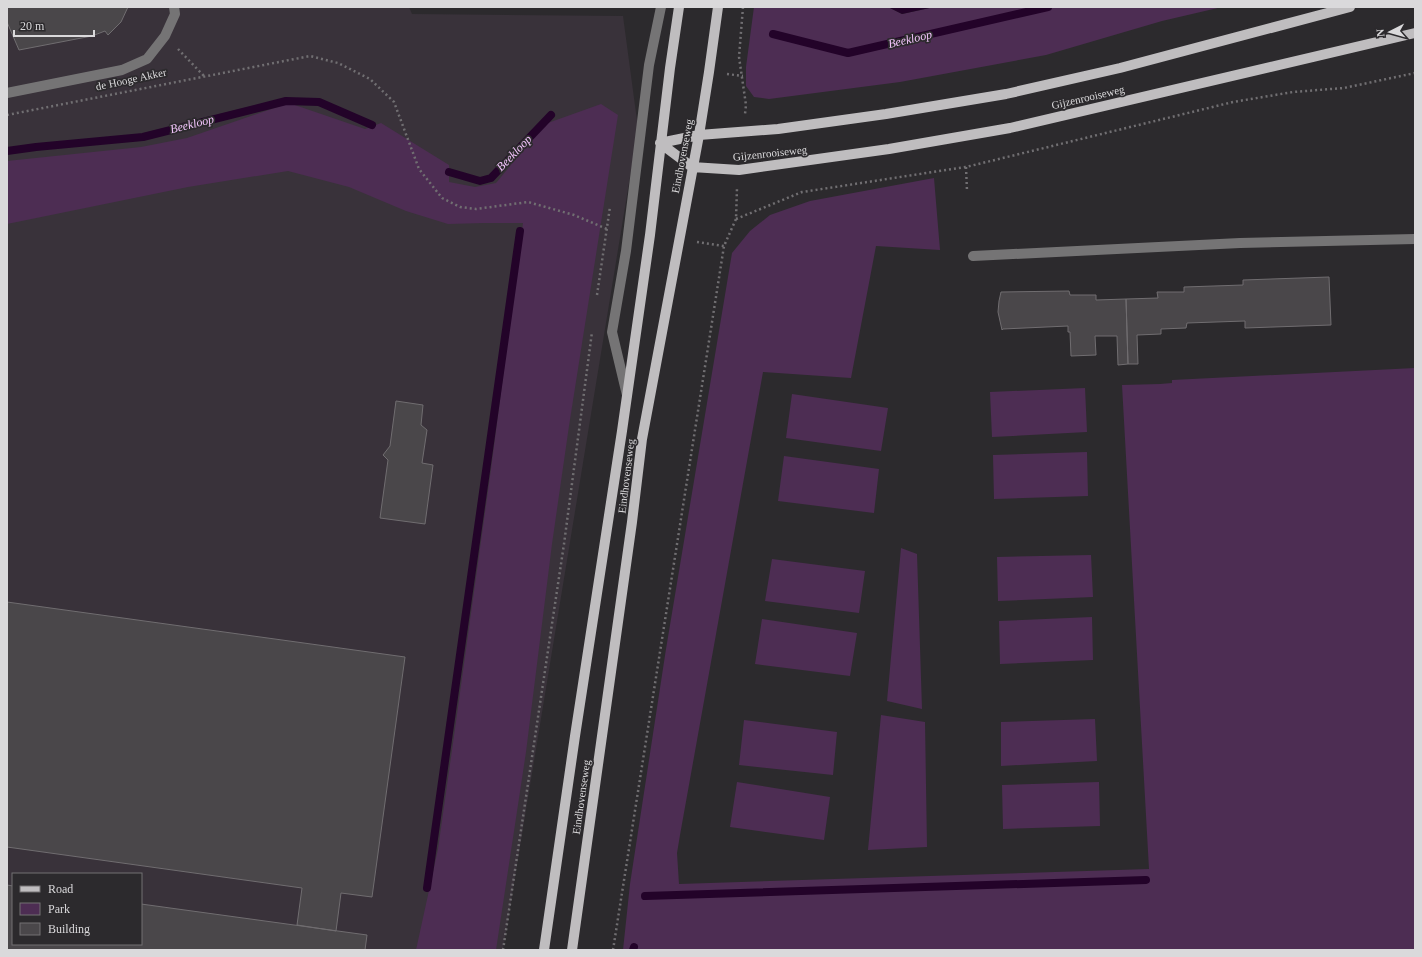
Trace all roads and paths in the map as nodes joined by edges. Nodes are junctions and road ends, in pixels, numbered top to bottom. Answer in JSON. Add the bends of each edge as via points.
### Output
{"nodes":[{"id":1,"x":174,"y":7,"type":"edge"},
{"id":2,"x":661,"y":7,"type":"edge"},
{"id":3,"x":679,"y":7,"type":"edge"},
{"id":4,"x":718,"y":7,"type":"edge"},
{"id":5,"x":743,"y":7,"type":"edge"},
{"id":6,"x":1350,"y":7,"type":"edge"},
{"id":7,"x":1415,"y":33,"type":"edge"},
{"id":8,"x":165,"y":36,"type":"junction"},
{"id":9,"x":1415,"y":73,"type":"edge"},
{"id":10,"x":205,"y":76,"type":"junction"},
{"id":11,"x":743,"y":76,"type":"dead end"},
{"id":12,"x":7,"y":92,"type":"edge"},
{"id":13,"x":7,"y":116,"type":"edge"},
{"id":14,"x":699,"y":135,"type":"junction"},
{"id":15,"x":660,"y":143,"type":"junction"},
{"id":16,"x":692,"y":167,"type":"junction"},
{"id":17,"x":966,"y":167,"type":"junction"},
{"id":18,"x":967,"y":191,"type":"dead end"},
{"id":19,"x":1415,"y":239,"type":"edge"},
{"id":20,"x":973,"y":256,"type":"dead end"},
{"id":21,"x":597,"y":298,"type":"dead end"},
{"id":22,"x":592,"y":328,"type":"dead end"},
{"id":23,"x":627,"y":395,"type":"junction"},
{"id":24,"x":503,"y":950,"type":"edge"},
{"id":25,"x":544,"y":950,"type":"edge"},
{"id":26,"x":572,"y":950,"type":"edge"},
{"id":27,"x":613,"y":950,"type":"edge"}],
"edges":[{"from":1,"to":8,"type":"street","name":"de Hooge Akker","via":[[175,14]]},
{"from":2,"to":23,"type":"street","name":"Eindhovenseweg","via":[[649,65],[626,251],[612,332]]},
{"from":3,"to":15,"type":"main road","name":"Eindhovenseweg"},
{"from":4,"to":14,"type":"main road","name":"Eindhovenseweg"},
{"from":5,"to":11,"type":"path","via":[[739,57]]},
{"from":6,"to":14,"type":"main road","name":"Gijzenrooiseweg","via":[[1120,68],[1006,94],[778,130]]},
{"from":7,"to":16,"type":"main road","name":"Gijzenrooiseweg","via":[[1010,128],[948,140],[739,170]]},
{"from":8,"to":10,"type":"path"},
{"from":8,"to":12,"type":"street","name":"de Hooge Akker","via":[[147,59],[122,70]]},
{"from":9,"to":17,"type":"path","via":[[1344,88],[1292,92],[1233,102]]},
{"from":10,"to":13,"type":"path","name":"de Hooge Akker"},
{"from":10,"to":21,"type":"path","name":"de Hooge Akker","via":[[310,56],[338,63],[370,79],[394,102],[419,169],[442,198],[460,207],[476,209],[528,202],[574,215],[607,229]]},
{"from":14,"to":15,"type":"main road","name":"Gijzenrooiseweg"},
{"from":14,"to":16,"type":"main road","name":"Eindhovenseweg"},
{"from":15,"to":16,"type":"main road"},
{"from":15,"to":23,"type":"main road","name":"Eindhovenseweg","via":[[650,235]]},
{"from":16,"to":26,"type":"main road","name":"Eindhovenseweg","via":[[642,439]]},
{"from":17,"to":18,"type":"path"},
{"from":17,"to":27,"type":"path","via":[[802,192],[736,219],[724,246]]},
{"from":19,"to":20,"type":"street","via":[[1240,243]]},
{"from":22,"to":24,"type":"path","via":[[563,552]]},
{"from":23,"to":25,"type":"main road","name":"Eindhovenseweg"}]}
